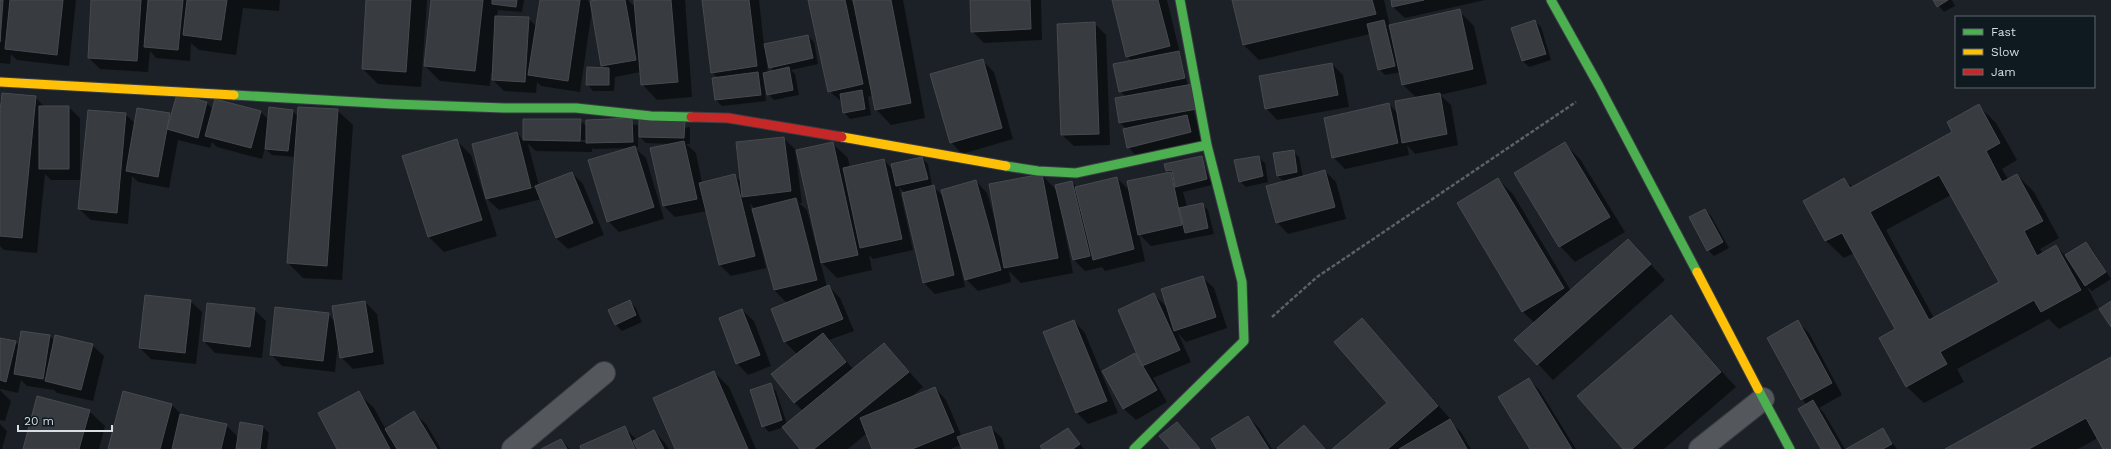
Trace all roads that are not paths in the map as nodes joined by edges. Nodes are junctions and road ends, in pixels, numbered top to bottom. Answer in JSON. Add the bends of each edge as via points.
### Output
{"nodes":[{"id":1,"x":1180,"y":0,"type":"edge"},
{"id":2,"x":1551,"y":0,"type":"edge"},
{"id":3,"x":0,"y":82,"type":"edge"},
{"id":4,"x":1207,"y":145,"type":"junction"},
{"id":5,"x":604,"y":373,"type":"dead end"},
{"id":6,"x":1762,"y":400,"type":"junction"},
{"id":7,"x":513,"y":449,"type":"edge"},
{"id":8,"x":1134,"y":449,"type":"edge"},
{"id":9,"x":1700,"y":449,"type":"edge"},
{"id":10,"x":1790,"y":449,"type":"edge"}],
"edges":[{"from":1,"to":4,"type":"street"},
{"from":2,"to":6,"type":"street","via":[[1599,86]]},
{"from":3,"to":4,"type":"street","via":[[401,104],[576,108],[651,116],[728,118],[1038,171],[1076,173]]},
{"from":4,"to":8,"type":"street","via":[[1242,282],[1244,341]]},
{"from":5,"to":7,"type":"street"},
{"from":6,"to":9,"type":"street"},
{"from":6,"to":10,"type":"street"}]}
